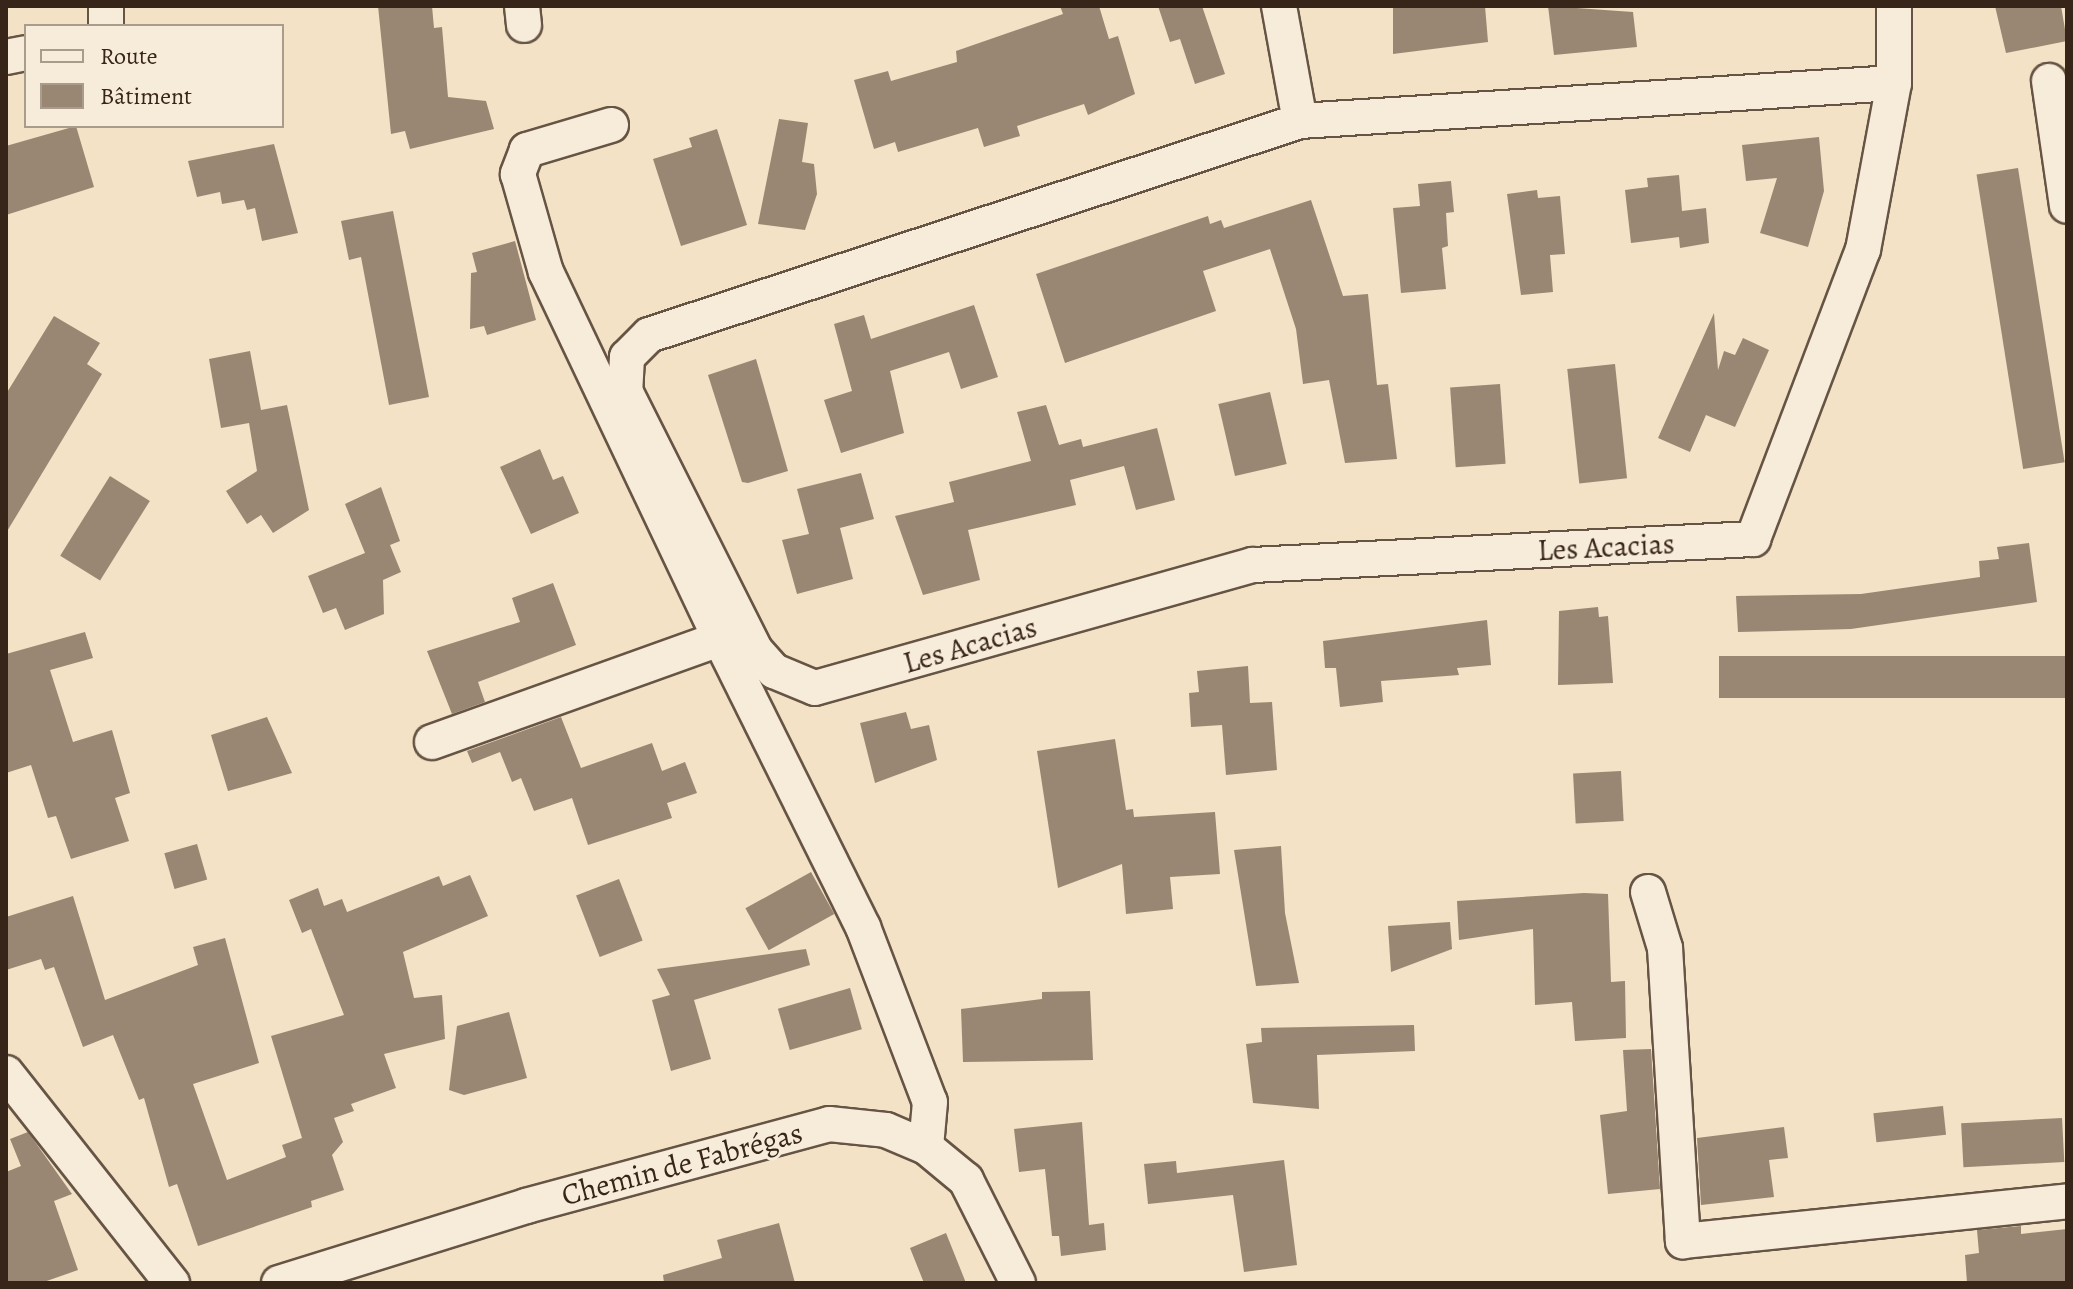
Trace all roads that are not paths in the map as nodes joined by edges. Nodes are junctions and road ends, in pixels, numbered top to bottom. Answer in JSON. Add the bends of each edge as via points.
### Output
{"nodes":[{"id":1,"x":1279,"y":6,"type":"edge"},
{"id":2,"x":1894,"y":6,"type":"edge"},
{"id":3,"x":2049,"y":81,"type":"dead end"},
{"id":4,"x":1894,"y":83,"type":"junction"},
{"id":5,"x":1300,"y":121,"type":"junction"},
{"id":6,"x":611,"y":125,"type":"dead end"},
{"id":7,"x":2067,"y":206,"type":"edge"},
{"id":8,"x":720,"y":639,"type":"junction"},
{"id":9,"x":432,"y":742,"type":"dead end"},
{"id":10,"x":1648,"y":892,"type":"dead end"},
{"id":11,"x":6,"y":1073,"type":"edge"},
{"id":12,"x":926,"y":1147,"type":"junction"},
{"id":13,"x":2067,"y":1201,"type":"edge"},
{"id":14,"x":172,"y":1283,"type":"edge"},
{"id":15,"x":279,"y":1283,"type":"edge"},
{"id":16,"x":1018,"y":1283,"type":"edge"}],
"edges":[{"from":1,"to":5,"type":"street"},
{"from":2,"to":4,"type":"street","name":"Les Acacias"},
{"from":3,"to":7,"type":"street"},
{"from":4,"to":5,"type":"street","name":"Les Acacias"},
{"from":4,"to":5,"type":"street","name":"Les Acacias","via":[[1863,250],[1753,539],[1253,565],[815,688],[774,671],[756,651],[625,391],[627,357],[649,335]]},
{"from":6,"to":8,"type":"street","via":[[527,150],[518,174],[546,272]]},
{"from":8,"to":9,"type":"street"},
{"from":8,"to":12,"type":"street","via":[[863,927],[930,1102]]},
{"from":10,"to":13,"type":"street","via":[[1665,948],[1683,1241]]},
{"from":11,"to":14,"type":"street"},
{"from":12,"to":15,"type":"street","name":"Chemin de Fabrégas","via":[[886,1130],[829,1124],[526,1206]]},
{"from":12,"to":16,"type":"street","name":"Chemin de Fabrégas","via":[[966,1180]]}]}
